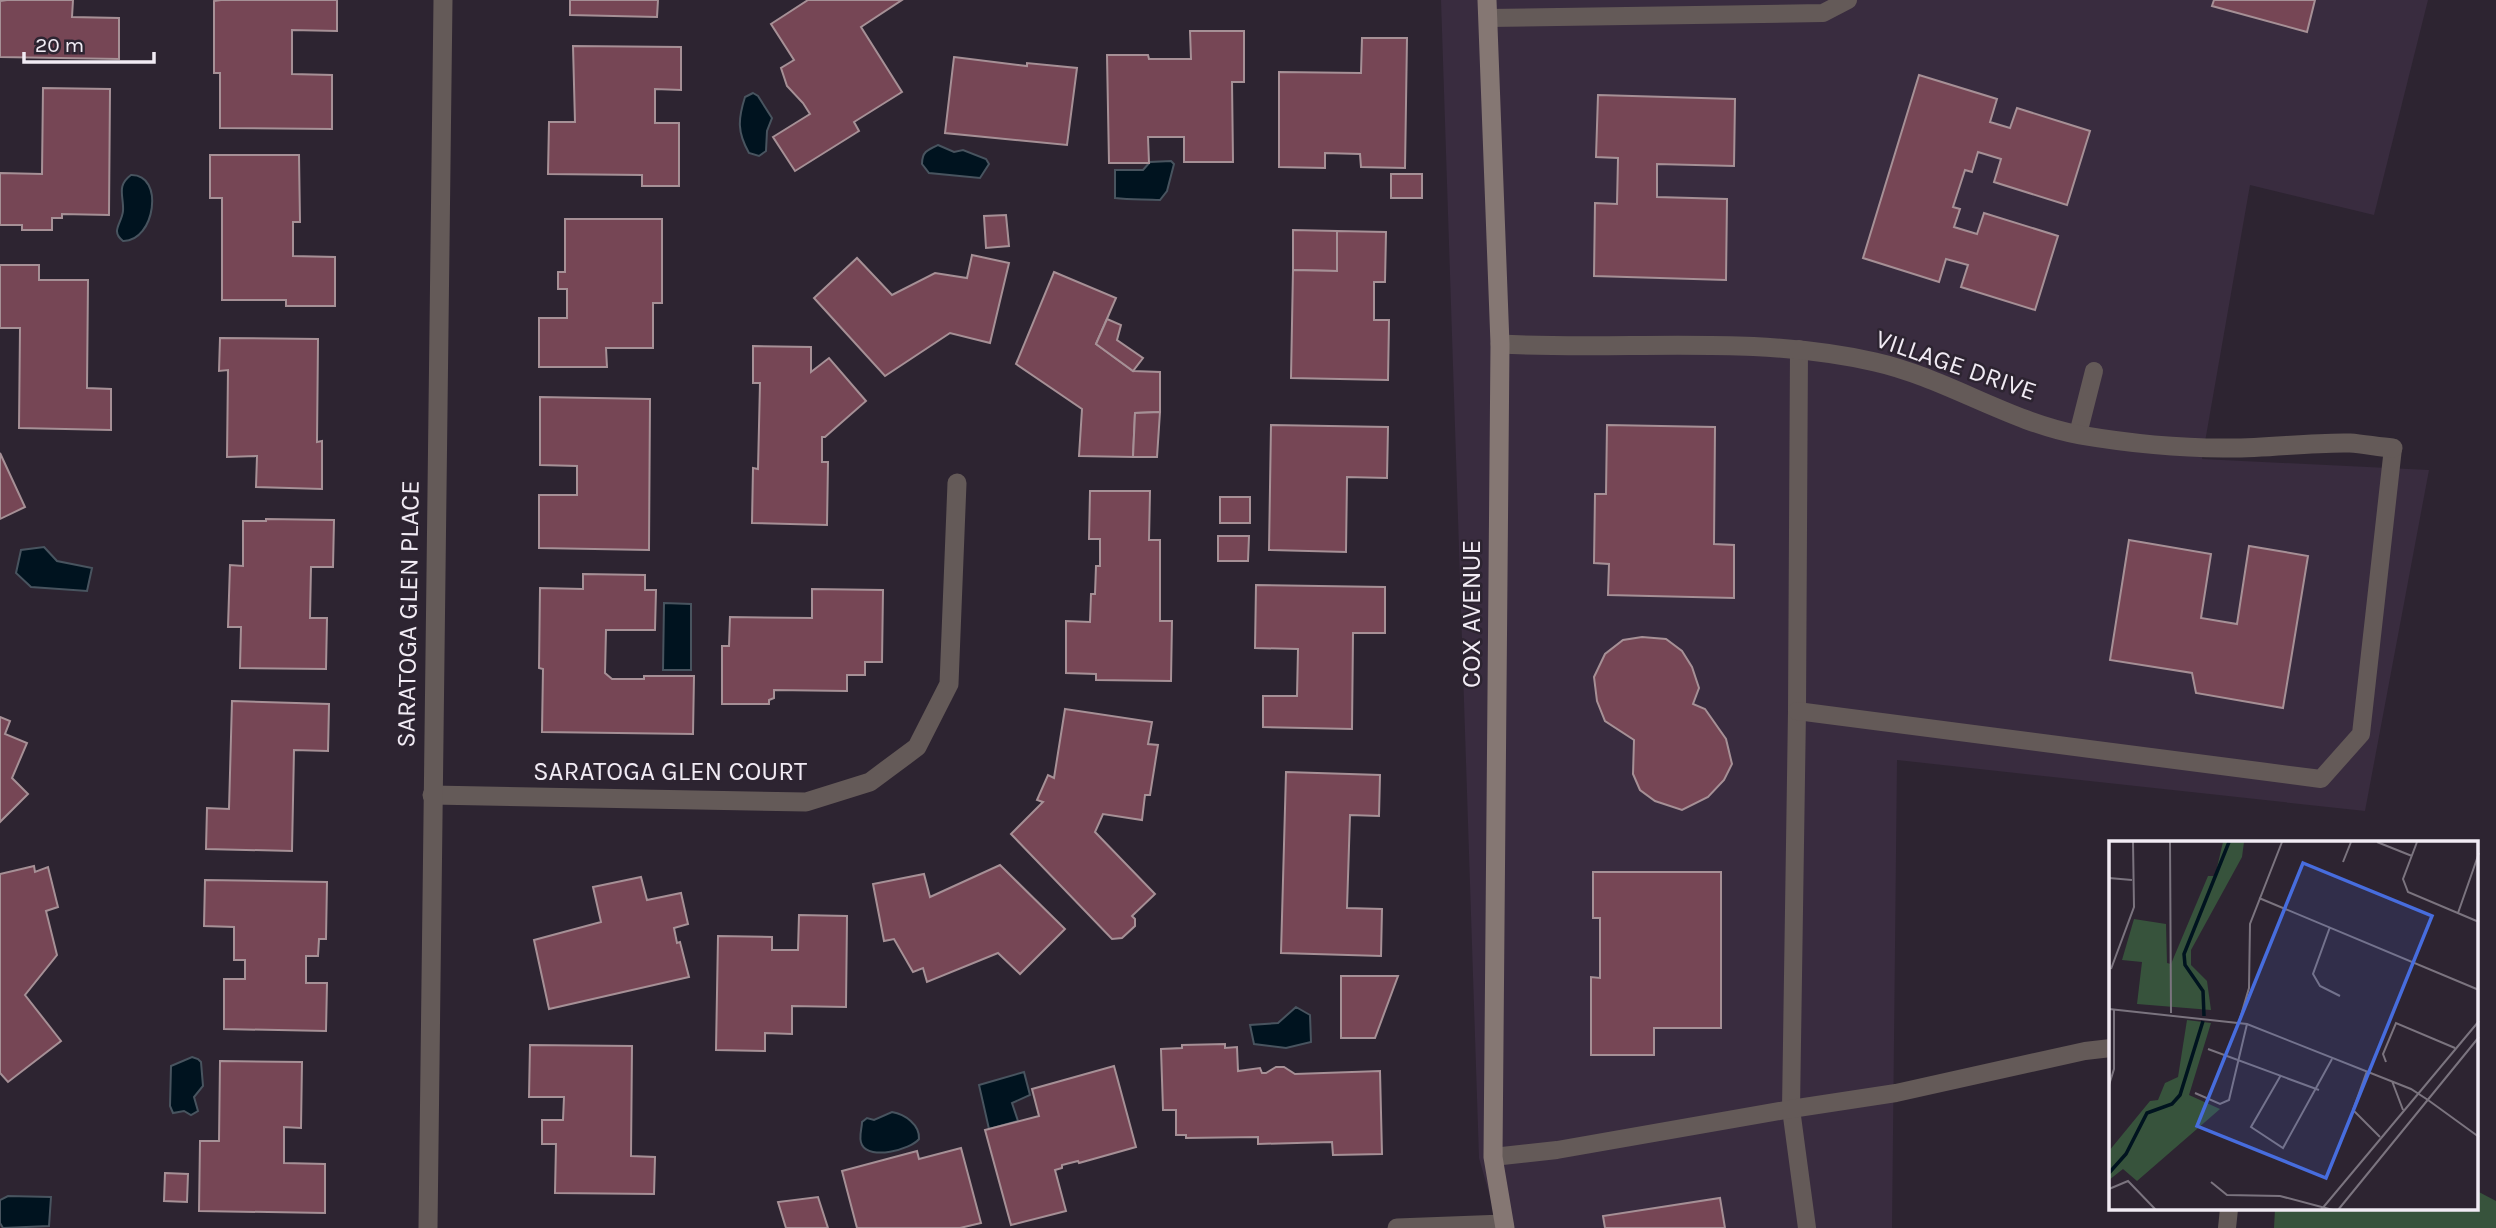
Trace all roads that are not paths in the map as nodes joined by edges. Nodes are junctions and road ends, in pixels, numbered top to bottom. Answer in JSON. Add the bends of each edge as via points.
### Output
{"nodes":[{"id":1,"x":443,"y":0,"type":"edge"},
{"id":2,"x":1848,"y":0,"type":"edge"},
{"id":3,"x":1488,"y":9,"type":"edge"},
{"id":4,"x":1500,"y":344,"type":"junction"},
{"id":5,"x":1799,"y":349,"type":"junction"},
{"id":6,"x":2094,"y":371,"type":"dead end"},
{"id":7,"x":2078,"y":434,"type":"junction"},
{"id":8,"x":2392,"y":448,"type":"joint"},
{"id":9,"x":957,"y":483,"type":"dead end"},
{"id":10,"x":1797,"y":711,"type":"junction"},
{"id":11,"x":432,"y":795,"type":"junction"},
{"id":12,"x":2109,"y":1048,"type":"edge"},
{"id":13,"x":1791,"y":1108,"type":"junction"},
{"id":14,"x":1493,"y":1157,"type":"junction"},
{"id":15,"x":2229,"y":1210,"type":"edge"},
{"id":16,"x":1504,"y":1226,"type":"edge"},
{"id":17,"x":428,"y":1228,"type":"edge"},
{"id":18,"x":1397,"y":1228,"type":"edge"},
{"id":19,"x":1808,"y":1228,"type":"edge"},
{"id":20,"x":2227,"y":1228,"type":"edge"}],
"edges":[{"from":1,"to":11,"type":"street","name":"SARATOGA GLEN PLACE"},
{"from":2,"to":3,"type":"lane","via":[[1824,13]]},
{"from":3,"to":4,"type":"main road","name":"COX AVENUE"},
{"from":4,"to":5,"type":"street","name":"VILLAGE DRIVE"},
{"from":4,"to":14,"type":"main road","name":"COX AVENUE"},
{"from":5,"to":7,"type":"street","name":"VILLAGE DRIVE","via":[[1877,362]]},
{"from":5,"to":10,"type":"lane"},
{"from":6,"to":7,"type":"lane"},
{"from":7,"to":8,"type":"street","name":"VILLAGE DRIVE","via":[[2154,445],[2224,448],[2351,443]]},
{"from":8,"to":10,"type":"lane","via":[[2361,734],[2321,779]]},
{"from":9,"to":11,"type":"street","name":"SARATOGA GLEN COURT","via":[[949,684],[917,747],[870,782],[806,802]]},
{"from":10,"to":13,"type":"lane"},
{"from":11,"to":17,"type":"street","name":"SARATOGA GLEN PLACE"},
{"from":12,"to":13,"type":"lane","via":[[1896,1093]]},
{"from":13,"to":14,"type":"lane"},
{"from":13,"to":19,"type":"lane"},
{"from":14,"to":16,"type":"main road","name":"COX AVENUE"},
{"from":15,"to":20,"type":"lane"},
{"from":16,"to":18,"type":"street"}]}
